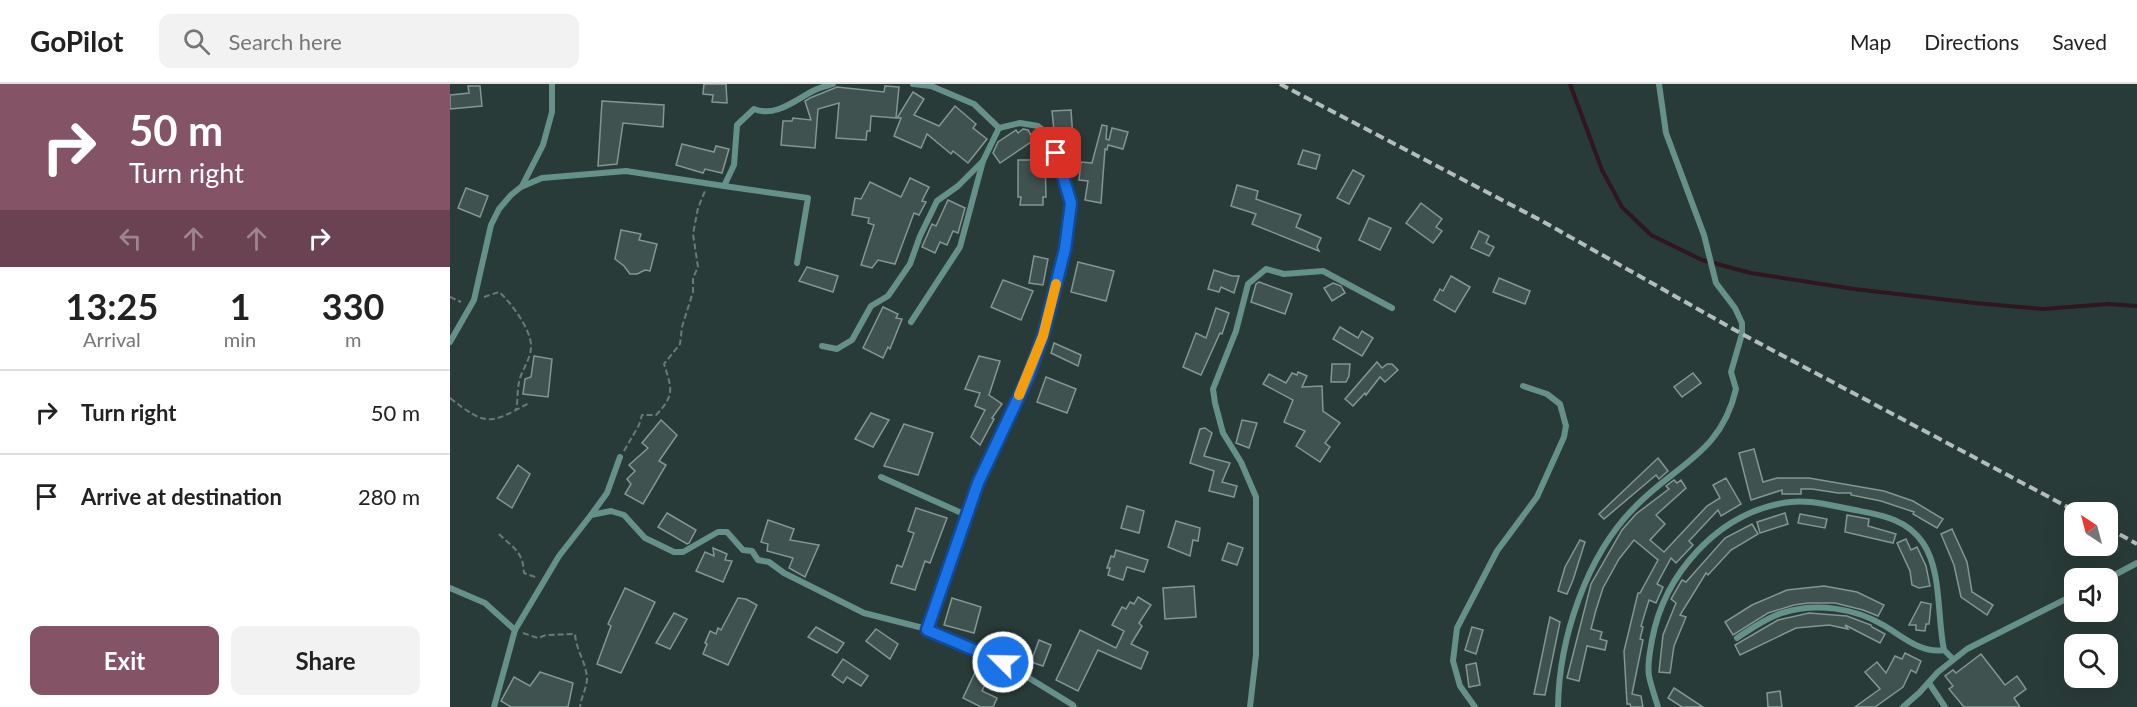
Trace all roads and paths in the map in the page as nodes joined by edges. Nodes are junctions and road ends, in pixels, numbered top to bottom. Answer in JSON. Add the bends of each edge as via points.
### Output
{"nodes":[{"id":1,"x":552,"y":84,"type":"edge"},
{"id":2,"x":833,"y":84,"type":"edge"},
{"id":3,"x":913,"y":84,"type":"edge"},
{"id":4,"x":1659,"y":84,"type":"edge"},
{"id":5,"x":999,"y":128,"type":"junction"},
{"id":6,"x":983,"y":161,"type":"junction"},
{"id":7,"x":709,"y":183,"type":"junction"},
{"id":8,"x":724,"y":186,"type":"junction"},
{"id":9,"x":521,"y":187,"type":"junction"},
{"id":10,"x":797,"y":263,"type":"dead end"},
{"id":11,"x":474,"y":300,"type":"junction"},
{"id":12,"x":1392,"y":308,"type":"dead end"},
{"id":13,"x":911,"y":322,"type":"dead end"},
{"id":14,"x":450,"y":342,"type":"edge"},
{"id":15,"x":822,"y":346,"type":"dead end"},
{"id":16,"x":1523,"y":386,"type":"dead end"},
{"id":17,"x":450,"y":398,"type":"edge"},
{"id":18,"x":529,"y":403,"type":"dead end"},
{"id":19,"x":516,"y":410,"type":"junction"},
{"id":20,"x":620,"y":457,"type":"joint"},
{"id":21,"x":881,"y":477,"type":"dead end"},
{"id":22,"x":966,"y":514,"type":"junction"},
{"id":23,"x":591,"y":515,"type":"junction"},
{"id":24,"x":499,"y":534,"type":"dead end"},
{"id":25,"x":2137,"y":563,"type":"edge"},
{"id":26,"x":2118,"y":573,"type":"edge"},
{"id":27,"x":450,"y":588,"type":"edge"},
{"id":28,"x":541,"y":588,"type":"junction"},
{"id":29,"x":2064,"y":600,"type":"edge"},
{"id":30,"x":515,"y":630,"type":"junction"},
{"id":31,"x":927,"y":630,"type":"junction"},
{"id":32,"x":1737,"y":638,"type":"dead end"},
{"id":33,"x":1944,"y":650,"type":"junction"},
{"id":34,"x":1953,"y":659,"type":"junction"},
{"id":35,"x":1929,"y":683,"type":"junction"},
{"id":36,"x":494,"y":707,"type":"edge"},
{"id":37,"x":580,"y":707,"type":"edge"},
{"id":38,"x":1074,"y":707,"type":"edge"},
{"id":39,"x":1250,"y":707,"type":"edge"},
{"id":40,"x":1475,"y":707,"type":"edge"},
{"id":41,"x":1558,"y":707,"type":"edge"},
{"id":42,"x":1658,"y":707,"type":"edge"},
{"id":43,"x":1903,"y":707,"type":"edge"},
{"id":44,"x":1945,"y":707,"type":"edge"}],
"edges":[{"from":1,"to":9,"type":"street","via":[[552,112],[543,145]]},
{"from":2,"to":8,"type":"street","via":[[816,89],[785,108],[760,112],[754,109],[737,125],[734,165]]},
{"from":3,"to":5,"type":"street","via":[[931,86],[974,104]]},
{"from":4,"to":41,"type":"street","via":[[1666,133],[1704,235],[1716,283],[1742,323],[1731,372],[1736,388],[1715,438],[1634,508],[1606,542],[1584,588],[1562,656]]},
{"from":5,"to":6,"type":"street"},
{"from":5,"to":22,"type":"street","via":[[1020,123],[1044,131],[1056,153],[1071,203],[1065,249],[1043,336]]},
{"from":6,"to":13,"type":"street","via":[[960,247]]},
{"from":6,"to":15,"type":"street","via":[[937,201],[910,264],[888,296],[871,306],[852,340],[837,349]]},
{"from":7,"to":8,"type":"street"},
{"from":7,"to":9,"type":"street","via":[[626,171],[542,178]]},
{"from":7,"to":20,"type":"path","via":[[698,208],[693,234],[698,267],[693,292],[680,344],[664,364],[670,398],[656,415],[642,415]]},
{"from":8,"to":10,"type":"street","via":[[808,198]]},
{"from":9,"to":11,"type":"street","via":[[499,208],[491,225]]},
{"from":11,"to":14,"type":"street"},
{"from":11,"to":19,"type":"path","via":[[499,292],[515,308],[525,328],[531,346],[518,385]]},
{"from":12,"to":39,"type":"street","via":[[1323,271],[1284,274],[1266,269],[1248,285],[1236,331],[1213,389],[1223,433],[1256,497],[1256,655]]},
{"from":16,"to":40,"type":"street","via":[[1547,394],[1560,404],[1566,426],[1537,498],[1497,551],[1457,628],[1453,661],[1460,686]]},
{"from":17,"to":19,"type":"path","via":[[484,420]]},
{"from":18,"to":19,"type":"path"},
{"from":20,"to":23,"type":"street","via":[[607,493]]},
{"from":21,"to":22,"type":"street"},
{"from":22,"to":31,"type":"street"},
{"from":23,"to":28,"type":"street","via":[[559,556]]},
{"from":23,"to":31,"type":"street","via":[[611,511],[624,515],[645,538],[674,552],[683,552],[718,532],[727,532],[758,560],[770,562],[852,608]]},
{"from":24,"to":28,"type":"path","via":[[524,561],[524,573],[539,578]]},
{"from":25,"to":26,"type":"street"},
{"from":27,"to":30,"type":"street","via":[[485,603]]},
{"from":28,"to":30,"type":"street"},
{"from":29,"to":34,"type":"street","via":[[1982,640]]},
{"from":30,"to":36,"type":"street"},
{"from":30,"to":37,"type":"path","via":[[538,638],[546,634],[575,634],[587,679]]},
{"from":31,"to":38,"type":"street","via":[[1003,662]]},
{"from":32,"to":33,"type":"street","via":[[1782,613],[1830,607],[1871,619],[1924,649]]},
{"from":33,"to":34,"type":"street"},
{"from":33,"to":42,"type":"street","via":[[1932,564],[1924,543],[1905,524],[1877,514],[1801,501],[1782,503],[1735,521],[1700,549],[1675,579],[1660,609],[1649,656],[1649,675]]},
{"from":34,"to":35,"type":"street"},
{"from":35,"to":43,"type":"street"},
{"from":35,"to":44,"type":"street"}]}
